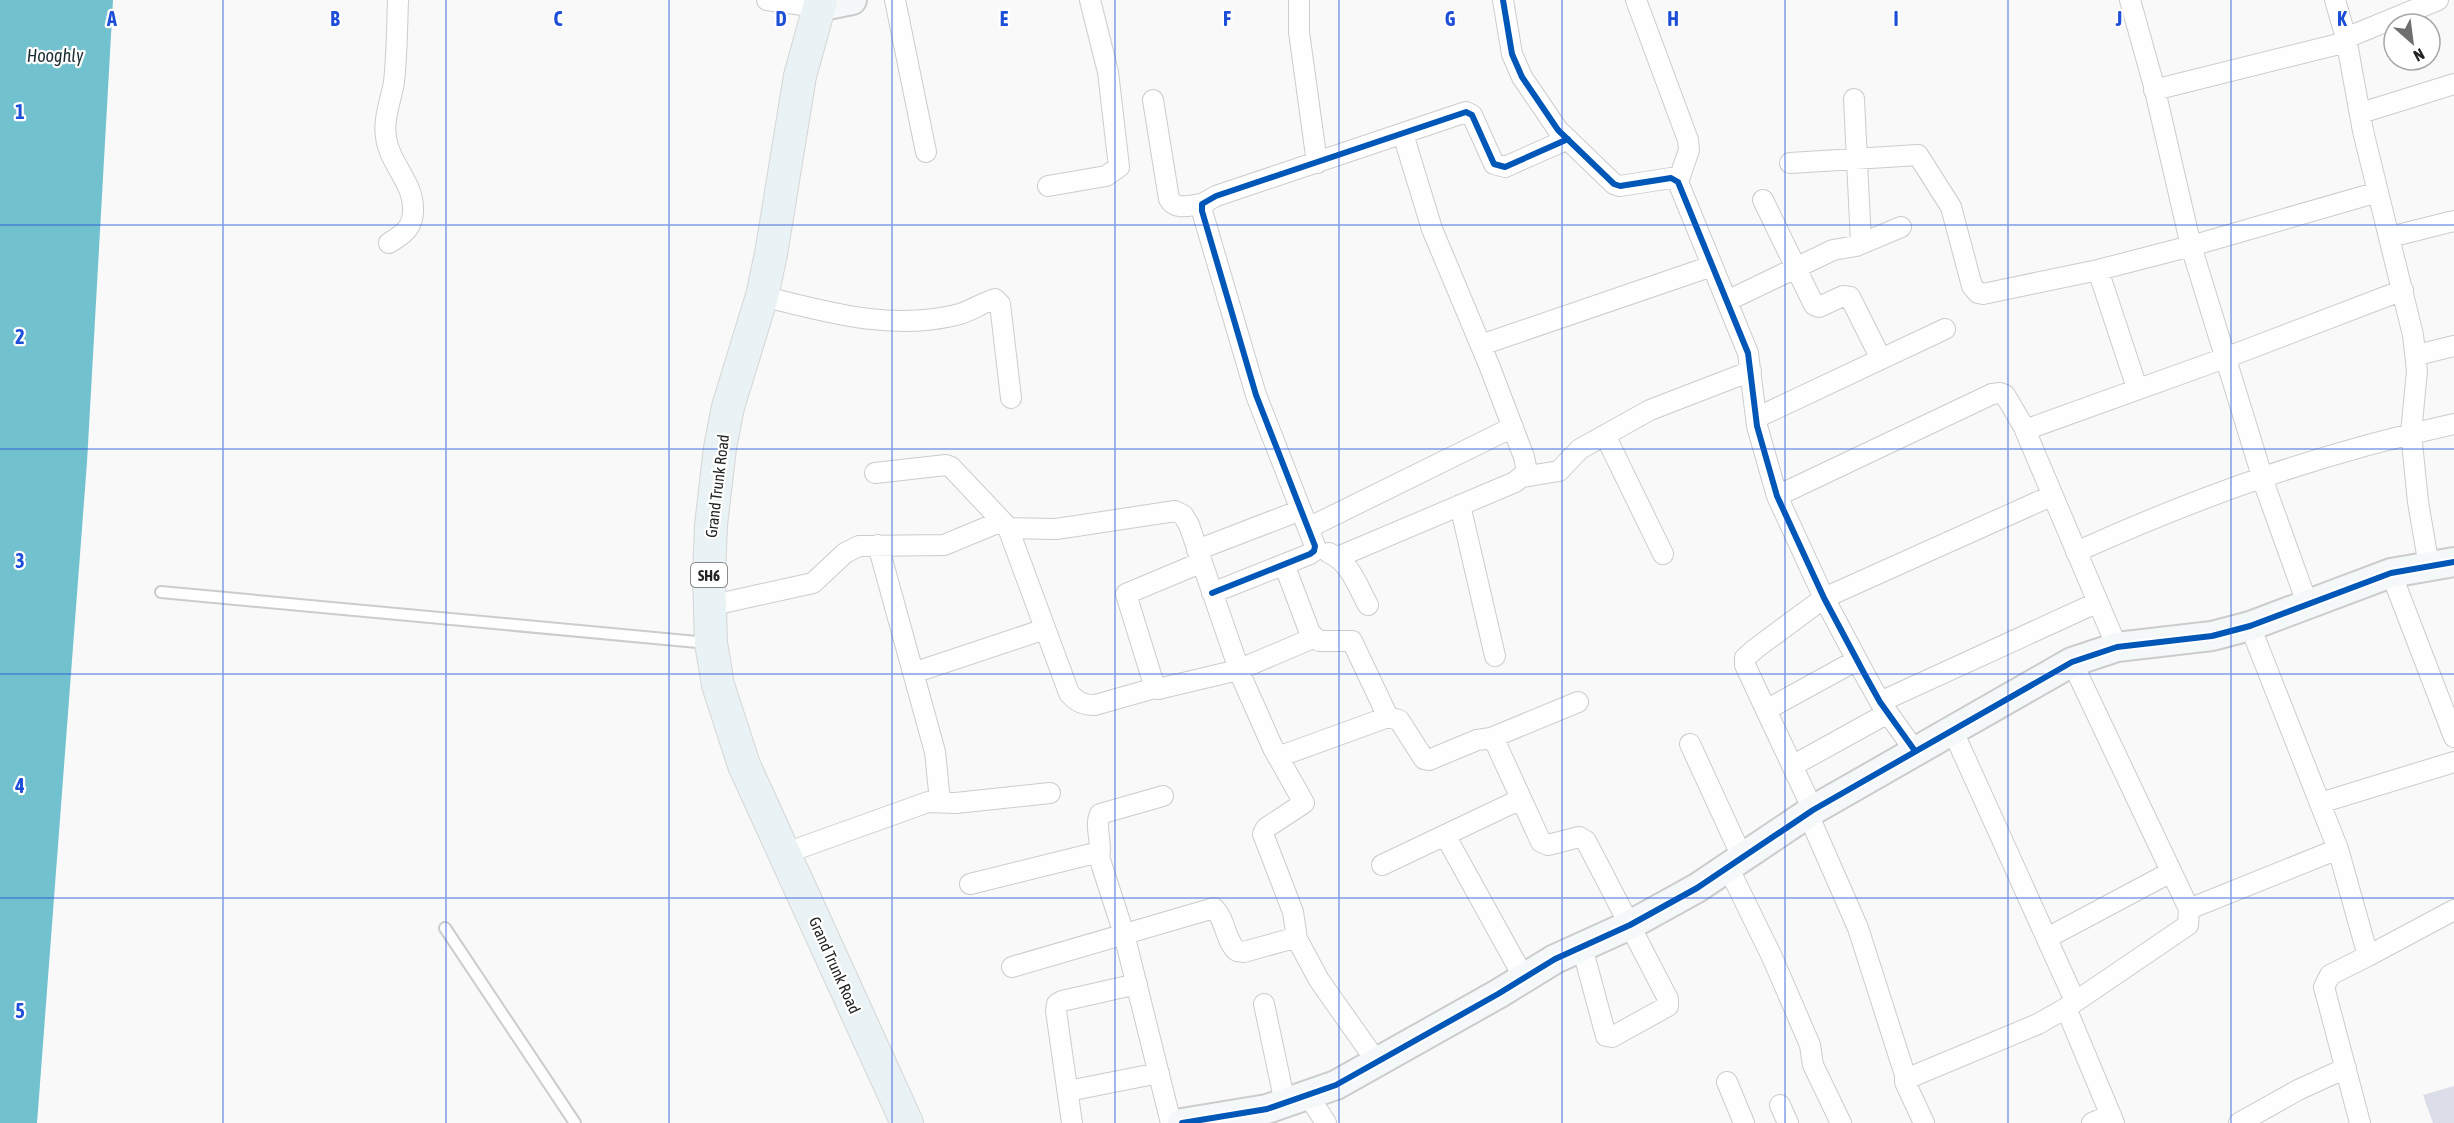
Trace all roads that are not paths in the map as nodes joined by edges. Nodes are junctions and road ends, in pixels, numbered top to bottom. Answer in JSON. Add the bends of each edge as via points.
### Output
{"nodes":[{"id":1,"x":398,"y":0,"type":"edge"},
{"id":2,"x":767,"y":0,"type":"edge"},
{"id":3,"x":852,"y":0,"type":"edge"},
{"id":4,"x":895,"y":0,"type":"edge"},
{"id":5,"x":1090,"y":0,"type":"edge"},
{"id":6,"x":1299,"y":0,"type":"edge"},
{"id":7,"x":1503,"y":0,"type":"edge"},
{"id":8,"x":1636,"y":0,"type":"edge"},
{"id":9,"x":2130,"y":0,"type":"edge"},
{"id":10,"x":2335,"y":0,"type":"edge"},
{"id":11,"x":2438,"y":0,"type":"edge"},
{"id":12,"x":820,"y":3,"type":"edge"},
{"id":13,"x":2346,"y":40,"type":"junction"},
{"id":14,"x":2454,"y":84,"type":"edge"},
{"id":15,"x":2154,"y":90,"type":"junction"},
{"id":16,"x":1854,"y":99,"type":"dead end"},
{"id":17,"x":1153,"y":100,"type":"dead end"},
{"id":18,"x":2361,"y":113,"type":"junction"},
{"id":19,"x":1403,"y":134,"type":"junction"},
{"id":20,"x":1568,"y":139,"type":"junction"},
{"id":21,"x":926,"y":152,"type":"dead end"},
{"id":22,"x":1857,"y":158,"type":"junction"},
{"id":23,"x":1317,"y":163,"type":"junction"},
{"id":24,"x":1790,"y":163,"type":"dead end"},
{"id":25,"x":1678,"y":182,"type":"junction"},
{"id":26,"x":1048,"y":186,"type":"dead end"},
{"id":27,"x":2378,"y":192,"type":"junction"},
{"id":28,"x":1763,"y":201,"type":"dead end"},
{"id":29,"x":1202,"y":204,"type":"junction"},
{"id":30,"x":2454,"y":221,"type":"edge"},
{"id":31,"x":1901,"y":227,"type":"dead end"},
{"id":32,"x":2390,"y":237,"type":"junction"},
{"id":33,"x":389,"y":243,"type":"dead end"},
{"id":34,"x":1861,"y":243,"type":"junction"},
{"id":35,"x":2191,"y":246,"type":"junction"},
{"id":36,"x":1713,"y":266,"type":"junction"},
{"id":37,"x":1795,"y":267,"type":"junction"},
{"id":38,"x":2098,"y":270,"type":"junction"},
{"id":39,"x":2403,"y":290,"type":"junction"},
{"id":40,"x":762,"y":296,"type":"junction"},
{"id":41,"x":1727,"y":301,"type":"junction"},
{"id":42,"x":1945,"y":329,"type":"dead end"},
{"id":43,"x":1481,"y":345,"type":"junction"},
{"id":44,"x":2454,"y":346,"type":"edge"},
{"id":45,"x":2417,"y":355,"type":"junction"},
{"id":46,"x":2225,"y":358,"type":"junction"},
{"id":47,"x":1881,"y":359,"type":"junction"},
{"id":48,"x":1751,"y":370,"type":"junction"},
{"id":49,"x":2136,"y":388,"type":"junction"},
{"id":50,"x":1011,"y":398,"type":"dead end"},
{"id":51,"x":1756,"y":418,"type":"junction"},
{"id":52,"x":2454,"y":424,"type":"edge"},
{"id":53,"x":1513,"y":427,"type":"junction"},
{"id":54,"x":2025,"y":429,"type":"junction"},
{"id":55,"x":2411,"y":433,"type":"junction"},
{"id":56,"x":1605,"y":435,"type":"junction"},
{"id":57,"x":875,"y":472,"type":"dead end"},
{"id":58,"x":2262,"y":476,"type":"junction"},
{"id":59,"x":1523,"y":477,"type":"junction"},
{"id":60,"x":1778,"y":496,"type":"junction"},
{"id":61,"x":2051,"y":496,"type":"junction"},
{"id":62,"x":1460,"y":505,"type":"junction"},
{"id":63,"x":1005,"y":525,"type":"junction"},
{"id":64,"x":1308,"y":528,"type":"junction"},
{"id":65,"x":878,"y":545,"type":"junction"},
{"id":66,"x":2076,"y":552,"type":"junction"},
{"id":67,"x":1663,"y":554,"type":"dead end"},
{"id":68,"x":1199,"y":557,"type":"junction"},
{"id":69,"x":1338,"y":557,"type":"junction"},
{"id":70,"x":1284,"y":564,"type":"junction"},
{"id":71,"x":2442,"y":564,"type":"edge"},
{"id":72,"x":2391,"y":573,"type":"junction"},
{"id":73,"x":161,"y":592,"type":"dead end"},
{"id":74,"x":1212,"y":593,"type":"junction"},
{"id":75,"x":1824,"y":598,"type":"junction"},
{"id":76,"x":2096,"y":603,"type":"junction"},
{"id":77,"x":2307,"y":603,"type":"junction"},
{"id":78,"x":1368,"y":605,"type":"dead end"},
{"id":79,"x":709,"y":606,"type":"junction"},
{"id":80,"x":2250,"y":626,"type":"junction"},
{"id":81,"x":1045,"y":628,"type":"junction"},
{"id":82,"x":1313,"y":638,"type":"junction"},
{"id":83,"x":711,"y":643,"type":"junction"},
{"id":84,"x":2117,"y":647,"type":"junction"},
{"id":85,"x":1495,"y":656,"type":"dead end"},
{"id":86,"x":1857,"y":660,"type":"junction"},
{"id":87,"x":2072,"y":662,"type":"junction"},
{"id":88,"x":1238,"y":670,"type":"junction"},
{"id":89,"x":913,"y":673,"type":"junction"},
{"id":90,"x":1155,"y":688,"type":"junction"},
{"id":91,"x":1578,"y":702,"type":"dead end"},
{"id":92,"x":1884,"y":708,"type":"junction"},
{"id":93,"x":1766,"y":710,"type":"junction"},
{"id":94,"x":1388,"y":717,"type":"junction"},
{"id":95,"x":1952,"y":729,"type":"junction"},
{"id":96,"x":2454,"y":737,"type":"edge"},
{"id":97,"x":1491,"y":738,"type":"junction"},
{"id":98,"x":1690,"y":744,"type":"dead end"},
{"id":99,"x":1915,"y":751,"type":"junction"},
{"id":100,"x":1278,"y":757,"type":"junction"},
{"id":101,"x":2454,"y":762,"type":"edge"},
{"id":102,"x":1792,"y":766,"type":"junction"},
{"id":103,"x":1050,"y":793,"type":"dead end"},
{"id":104,"x":1163,"y":796,"type":"dead end"},
{"id":105,"x":1521,"y":799,"type":"junction"},
{"id":106,"x":940,"y":801,"type":"junction"},
{"id":107,"x":2320,"y":803,"type":"junction"},
{"id":108,"x":1810,"y":812,"type":"junction"},
{"id":109,"x":1445,"y":835,"type":"junction"},
{"id":110,"x":2338,"y":849,"type":"junction"},
{"id":111,"x":786,"y":853,"type":"junction"},
{"id":112,"x":1099,"y":857,"type":"junction"},
{"id":113,"x":1735,"y":862,"type":"junction"},
{"id":114,"x":1382,"y":865,"type":"dead end"},
{"id":115,"x":2171,"y":872,"type":"junction"},
{"id":116,"x":970,"y":884,"type":"dead end"},
{"id":117,"x":2189,"y":909,"type":"junction"},
{"id":118,"x":2452,"y":918,"type":"edge"},
{"id":119,"x":1630,"y":925,"type":"junction"},
{"id":120,"x":445,"y":928,"type":"dead end"},
{"id":121,"x":1124,"y":934,"type":"junction"},
{"id":122,"x":2046,"y":938,"type":"junction"},
{"id":123,"x":1297,"y":939,"type":"junction"},
{"id":124,"x":1582,"y":947,"type":"junction"},
{"id":125,"x":2368,"y":956,"type":"junction"},
{"id":126,"x":1012,"y":967,"type":"dead end"},
{"id":127,"x":1524,"y":978,"type":"junction"},
{"id":128,"x":1137,"y":984,"type":"junction"},
{"id":129,"x":1264,"y":1004,"type":"dead end"},
{"id":130,"x":2071,"y":1004,"type":"junction"},
{"id":131,"x":1377,"y":1062,"type":"junction"},
{"id":132,"x":2346,"y":1068,"type":"junction"},
{"id":133,"x":1159,"y":1073,"type":"junction"},
{"id":134,"x":1905,"y":1075,"type":"junction"},
{"id":135,"x":1727,"y":1082,"type":"dead end"},
{"id":136,"x":1068,"y":1090,"type":"junction"},
{"id":137,"x":1296,"y":1099,"type":"junction"},
{"id":138,"x":1780,"y":1105,"type":"dead end"},
{"id":139,"x":1222,"y":1119,"type":"edge"},
{"id":140,"x":2112,"y":1119,"type":"edge"},
{"id":141,"x":575,"y":1123,"type":"edge"},
{"id":142,"x":907,"y":1123,"type":"edge"},
{"id":143,"x":1072,"y":1123,"type":"edge"},
{"id":144,"x":1171,"y":1123,"type":"edge"},
{"id":145,"x":1182,"y":1123,"type":"edge"},
{"id":146,"x":1326,"y":1123,"type":"edge"},
{"id":147,"x":1744,"y":1123,"type":"edge"},
{"id":148,"x":1788,"y":1123,"type":"edge"},
{"id":149,"x":1841,"y":1123,"type":"edge"},
{"id":150,"x":1924,"y":1123,"type":"edge"},
{"id":151,"x":2092,"y":1123,"type":"edge"},
{"id":152,"x":2239,"y":1123,"type":"edge"},
{"id":153,"x":2360,"y":1123,"type":"edge"}],
"edges":[{"from":1,"to":33,"type":"street","via":[[395,74],[385,133],[389,151],[411,192],[413,208],[411,225]]},
{"from":2,"to":12,"type":"street"},
{"from":3,"to":12,"type":"street"},
{"from":4,"to":21,"type":"street"},
{"from":5,"to":26,"type":"street","via":[[1108,72],[1119,168],[1106,176]]},
{"from":6,"to":23,"type":"street","via":[[1299,32]]},
{"from":7,"to":20,"type":"street","via":[[1517,66],[1533,95]]},
{"from":8,"to":25,"type":"street","via":[[1688,140],[1689,150]]},
{"from":9,"to":15,"type":"street"},
{"from":10,"to":13,"type":"street"},
{"from":11,"to":13,"type":"street"},
{"from":12,"to":40,"type":"main road","name":"Grand Trunk Road","number":"SH6","via":[[800,76]]},
{"from":13,"to":15,"type":"street"},
{"from":13,"to":18,"type":"street"},
{"from":14,"to":18,"type":"street"},
{"from":15,"to":35,"type":"street"},
{"from":16,"to":22,"type":"street"},
{"from":17,"to":29,"type":"street","via":[[1168,199],[1178,207]]},
{"from":18,"to":27,"type":"street"},
{"from":19,"to":20,"type":"street","via":[[1468,112],[1494,164],[1500,167]]},
{"from":19,"to":23,"type":"street"},
{"from":19,"to":43,"type":"street","via":[[1432,229]]},
{"from":20,"to":25,"type":"street","via":[[1614,184],[1671,178]]},
{"from":22,"to":24,"type":"street"},
{"from":22,"to":34,"type":"street"},
{"from":22,"to":38,"type":"street","via":[[1913,155],[1920,159],[1951,207],[1972,286],[1978,293]]},
{"from":23,"to":29,"type":"street"},
{"from":25,"to":36,"type":"street"},
{"from":27,"to":32,"type":"street"},
{"from":27,"to":35,"type":"street"},
{"from":28,"to":37,"type":"street"},
{"from":29,"to":64,"type":"street","via":[[1256,395]]},
{"from":30,"to":32,"type":"street"},
{"from":31,"to":34,"type":"street"},
{"from":32,"to":39,"type":"street"},
{"from":34,"to":37,"type":"street"},
{"from":35,"to":38,"type":"street"},
{"from":35,"to":46,"type":"street"},
{"from":36,"to":41,"type":"street"},
{"from":36,"to":43,"type":"street"},
{"from":37,"to":41,"type":"street"},
{"from":37,"to":47,"type":"street","via":[[1816,307],[1850,297]]},
{"from":38,"to":49,"type":"street"},
{"from":39,"to":45,"type":"street"},
{"from":39,"to":46,"type":"street"},
{"from":40,"to":50,"type":"street","via":[[838,315],[902,322],[956,315],[998,300]]},
{"from":40,"to":79,"type":"main road","name":"Grand Trunk Road","number":"SH6","via":[[728,407],[720,448],[711,525]]},
{"from":41,"to":48,"type":"street"},
{"from":42,"to":47,"type":"street"},
{"from":43,"to":53,"type":"street"},
{"from":44,"to":45,"type":"street"},
{"from":45,"to":55,"type":"street"},
{"from":46,"to":49,"type":"street"},
{"from":46,"to":58,"type":"street"},
{"from":47,"to":51,"type":"street"},
{"from":48,"to":51,"type":"street"},
{"from":48,"to":56,"type":"street","via":[[1664,403]]},
{"from":49,"to":54,"type":"street"},
{"from":51,"to":60,"type":"street"},
{"from":52,"to":55,"type":"street"},
{"from":53,"to":59,"type":"street","via":[[1526,464]]},
{"from":53,"to":64,"type":"street"},
{"from":54,"to":60,"type":"street","via":[[2005,395],[1992,394]]},
{"from":54,"to":61,"type":"street"},
{"from":55,"to":58,"type":"street"},
{"from":55,"to":71,"type":"street","via":[[2418,502]]},
{"from":56,"to":59,"type":"street","via":[[1580,449],[1559,471]]},
{"from":56,"to":67,"type":"street"},
{"from":57,"to":63,"type":"street","via":[[951,466]]},
{"from":58,"to":66,"type":"street"},
{"from":58,"to":77,"type":"street"},
{"from":59,"to":62,"type":"street"},
{"from":60,"to":75,"type":"street"},
{"from":61,"to":66,"type":"street"},
{"from":61,"to":75,"type":"street"},
{"from":62,"to":69,"type":"street"},
{"from":62,"to":85,"type":"street"},
{"from":63,"to":65,"type":"street","via":[[944,545]]},
{"from":63,"to":68,"type":"street","via":[[1064,528],[1175,511],[1189,525]]},
{"from":63,"to":81,"type":"street"},
{"from":64,"to":68,"type":"street"},
{"from":64,"to":69,"type":"street"},
{"from":64,"to":70,"type":"street","via":[[1314,551]]},
{"from":65,"to":79,"type":"street","via":[[859,546],[845,553],[813,583]]},
{"from":65,"to":89,"type":"street"},
{"from":66,"to":76,"type":"street"},
{"from":68,"to":74,"type":"street"},
{"from":68,"to":90,"type":"street","via":[[1126,594]]},
{"from":69,"to":78,"type":"street"},
{"from":70,"to":74,"type":"street"},
{"from":70,"to":82,"type":"street"},
{"from":71,"to":72,"type":"street"},
{"from":72,"to":77,"type":"street"},
{"from":72,"to":96,"type":"street"},
{"from":73,"to":83,"type":"lane"},
{"from":74,"to":88,"type":"street"},
{"from":75,"to":86,"type":"street"},
{"from":75,"to":93,"type":"street","via":[[1745,658],[1744,665]]},
{"from":76,"to":84,"type":"street"},
{"from":76,"to":92,"type":"street"},
{"from":77,"to":80,"type":"street"},
{"from":79,"to":83,"type":"main road","name":"Grand Trunk Road","number":"SH6"},
{"from":80,"to":84,"type":"street","via":[[2212,636]]},
{"from":80,"to":107,"type":"street"},
{"from":81,"to":89,"type":"street"},
{"from":81,"to":90,"type":"street","via":[[1069,693],[1077,701],[1095,705]]},
{"from":82,"to":88,"type":"street"},
{"from":82,"to":94,"type":"street","via":[[1352,641]]},
{"from":83,"to":111,"type":"main road","name":"Grand Trunk Road","number":"SH6","via":[[718,685],[744,765]]},
{"from":84,"to":87,"type":"street"},
{"from":86,"to":92,"type":"street"},
{"from":86,"to":93,"type":"street"},
{"from":87,"to":95,"type":"street"},
{"from":87,"to":115,"type":"street"},
{"from":88,"to":90,"type":"street"},
{"from":88,"to":100,"type":"street"},
{"from":89,"to":106,"type":"street","via":[[935,752]]},
{"from":91,"to":97,"type":"street"},
{"from":92,"to":99,"type":"street"},
{"from":92,"to":102,"type":"street"},
{"from":93,"to":102,"type":"street"},
{"from":94,"to":97,"type":"street","via":[[1399,720],[1424,759]]},
{"from":94,"to":100,"type":"street"},
{"from":95,"to":99,"type":"street"},
{"from":95,"to":122,"type":"street"},
{"from":97,"to":105,"type":"street"},
{"from":98,"to":113,"type":"street"},
{"from":99,"to":108,"type":"street"},
{"from":100,"to":123,"type":"street","via":[[1304,804],[1266,828],[1263,834],[1293,912]]},
{"from":101,"to":107,"type":"street"},
{"from":102,"to":108,"type":"street"},
{"from":103,"to":106,"type":"street","via":[[956,803]]},
{"from":104,"to":112,"type":"street","via":[[1100,814]]},
{"from":105,"to":109,"type":"street"},
{"from":105,"to":119,"type":"street","via":[[1544,844],[1579,837],[1586,841]]},
{"from":106,"to":111,"type":"street"},
{"from":107,"to":110,"type":"street"},
{"from":108,"to":113,"type":"street"},
{"from":108,"to":134,"type":"street","via":[[1858,928]]},
{"from":109,"to":114,"type":"street"},
{"from":109,"to":127,"type":"street"},
{"from":110,"to":117,"type":"street"},
{"from":110,"to":125,"type":"street"},
{"from":111,"to":142,"type":"main road","name":"Grand Trunk Road","number":"SH6"},
{"from":112,"to":116,"type":"street","via":[[1091,854]]},
{"from":112,"to":121,"type":"street"},
{"from":113,"to":119,"type":"street"},
{"from":113,"to":149,"type":"street","via":[[1810,1044],[1813,1065]]},
{"from":115,"to":117,"type":"street"},
{"from":115,"to":122,"type":"street"},
{"from":117,"to":130,"type":"street","via":[[2188,925]]},
{"from":118,"to":125,"type":"street"},
{"from":119,"to":124,"type":"street"},
{"from":119,"to":124,"type":"street","via":[[1669,1005],[1612,1037],[1605,1033]]},
{"from":120,"to":141,"type":"lane"},
{"from":121,"to":123,"type":"street","via":[[1211,908],[1218,913],[1237,951]]},
{"from":121,"to":126,"type":"street"},
{"from":121,"to":128,"type":"street"},
{"from":122,"to":130,"type":"street"},
{"from":123,"to":131,"type":"street","via":[[1319,980]]},
{"from":124,"to":127,"type":"street"},
{"from":125,"to":132,"type":"street","via":[[2331,975],[2324,987]]},
{"from":127,"to":131,"type":"street"},
{"from":128,"to":133,"type":"street"},
{"from":128,"to":136,"type":"street","via":[[1057,1004]]},
{"from":129,"to":137,"type":"street"},
{"from":130,"to":134,"type":"street","via":[[2017,1033],[1911,1077]]},
{"from":130,"to":140,"type":"street"},
{"from":131,"to":137,"type":"street","via":[[1336,1085]]},
{"from":132,"to":152,"type":"street"},
{"from":132,"to":153,"type":"street"},
{"from":133,"to":136,"type":"street"},
{"from":133,"to":144,"type":"street"},
{"from":134,"to":150,"type":"street"},
{"from":135,"to":147,"type":"street"},
{"from":136,"to":143,"type":"street"},
{"from":137,"to":139,"type":"street"},
{"from":137,"to":146,"type":"street"},
{"from":138,"to":148,"type":"street"},
{"from":139,"to":145,"type":"street"},
{"from":140,"to":151,"type":"street"}]}
